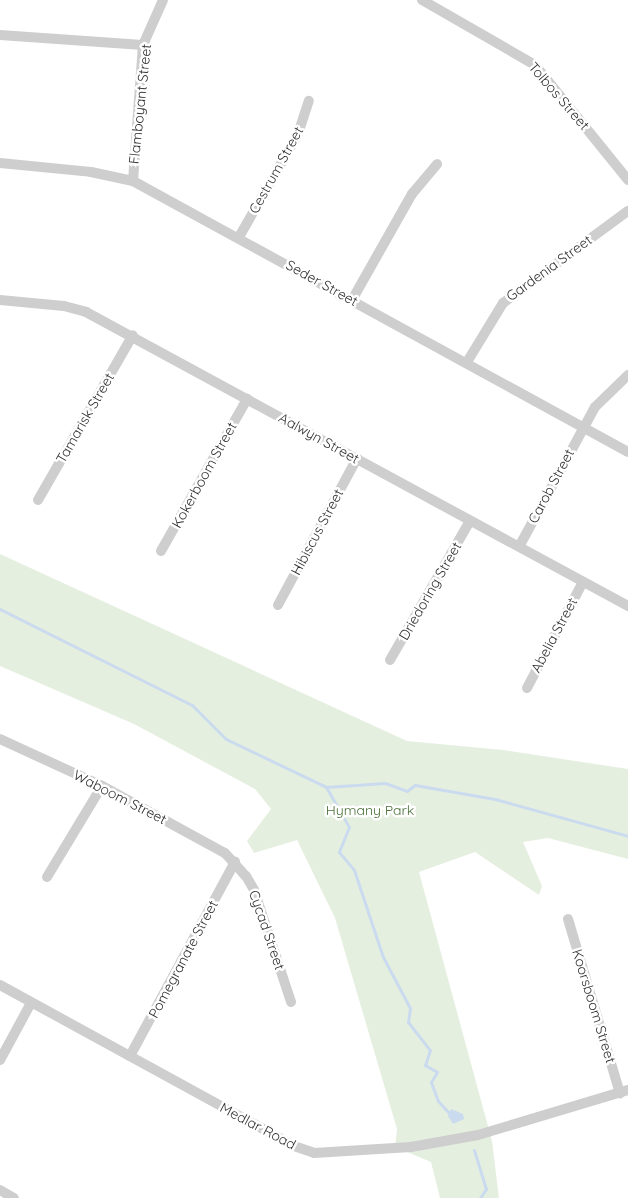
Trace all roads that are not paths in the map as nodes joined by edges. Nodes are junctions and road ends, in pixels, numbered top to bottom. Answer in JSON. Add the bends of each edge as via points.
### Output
{"nodes":[{"id":1,"x":164,"y":0,"type":"edge"},
{"id":2,"x":422,"y":0,"type":"edge"},
{"id":3,"x":0,"y":34,"type":"edge"},
{"id":4,"x":144,"y":45,"type":"junction"},
{"id":5,"x":309,"y":101,"type":"dead end"},
{"id":6,"x":0,"y":163,"type":"edge"},
{"id":7,"x":437,"y":164,"type":"dead end"},
{"id":8,"x":628,"y":180,"type":"edge"},
{"id":9,"x":133,"y":181,"type":"junction"},
{"id":10,"x":628,"y":210,"type":"edge"},
{"id":11,"x":238,"y":237,"type":"junction"},
{"id":12,"x":0,"y":300,"type":"edge"},
{"id":13,"x":352,"y":300,"type":"junction"},
{"id":14,"x":133,"y":336,"type":"junction"},
{"id":15,"x":467,"y":362,"type":"junction"},
{"id":16,"x":628,"y":375,"type":"edge"},
{"id":17,"x":247,"y":398,"type":"junction"},
{"id":18,"x":582,"y":428,"type":"junction"},
{"id":19,"x":628,"y":452,"type":"edge"},
{"id":20,"x":357,"y":458,"type":"junction"},
{"id":21,"x":38,"y":500,"type":"dead end"},
{"id":22,"x":470,"y":521,"type":"junction"},
{"id":23,"x":520,"y":545,"type":"junction"},
{"id":24,"x":161,"y":550,"type":"dead end"},
{"id":25,"x":583,"y":582,"type":"junction"},
{"id":26,"x":278,"y":605,"type":"dead end"},
{"id":27,"x":628,"y":606,"type":"edge"},
{"id":28,"x":390,"y":660,"type":"dead end"},
{"id":29,"x":527,"y":688,"type":"dead end"},
{"id":30,"x":0,"y":739,"type":"edge"},
{"id":31,"x":102,"y":786,"type":"junction"},
{"id":32,"x":235,"y":862,"type":"junction"},
{"id":33,"x":47,"y":877,"type":"dead end"},
{"id":34,"x":568,"y":919,"type":"dead end"},
{"id":35,"x":0,"y":986,"type":"edge"},
{"id":36,"x":291,"y":1002,"type":"dead end"},
{"id":37,"x":31,"y":1003,"type":"junction"},
{"id":38,"x":130,"y":1056,"type":"junction"},
{"id":39,"x":0,"y":1060,"type":"edge"},
{"id":40,"x":624,"y":1091,"type":"edge"},
{"id":41,"x":0,"y":1190,"type":"edge"},
{"id":42,"x":14,"y":1198,"type":"edge"}],
"edges":[{"from":1,"to":4,"type":"street","name":"Flamboyant Street"},
{"from":2,"to":8,"type":"street","name":"Tolbos Street","via":[[535,65]]},
{"from":3,"to":4,"type":"street"},
{"from":4,"to":9,"type":"street","name":"Flamboyant Street"},
{"from":5,"to":11,"type":"street","name":"Cestrum Street","via":[[298,134]]},
{"from":6,"to":9,"type":"street","name":"Seder Street","via":[[91,172]]},
{"from":7,"to":13,"type":"street","via":[[412,194]]},
{"from":9,"to":11,"type":"street","name":"Seder Street"},
{"from":10,"to":15,"type":"street","name":"Gardenia Street","via":[[502,302]]},
{"from":11,"to":13,"type":"street","name":"Seder Street"},
{"from":12,"to":14,"type":"street","name":"Aalwyn Street","via":[[74,308]]},
{"from":13,"to":15,"type":"street","name":"Seder Street"},
{"from":14,"to":17,"type":"street","name":"Aalwyn Street"},
{"from":14,"to":21,"type":"street","name":"Tamarisk Street"},
{"from":15,"to":18,"type":"street","name":"Seder Street"},
{"from":16,"to":18,"type":"street","name":"Carob Street","via":[[604,395]]},
{"from":17,"to":20,"type":"street","name":"Aalwyn Street"},
{"from":17,"to":24,"type":"street","name":"Kokerboom Street"},
{"from":18,"to":19,"type":"street","name":"Seder Street"},
{"from":18,"to":23,"type":"street","name":"Carob Street"},
{"from":20,"to":22,"type":"street","name":"Aalwyn Street"},
{"from":20,"to":26,"type":"street","name":"Hibiscus Street"},
{"from":22,"to":23,"type":"street","name":"Aalwyn Street"},
{"from":22,"to":28,"type":"street","name":"Driedoring Street"},
{"from":23,"to":25,"type":"street","name":"Aalwyn Street"},
{"from":25,"to":27,"type":"street","name":"Aalwyn Street"},
{"from":25,"to":29,"type":"street","name":"Abelia Street"},
{"from":30,"to":31,"type":"street","name":"Waboom Street"},
{"from":31,"to":32,"type":"street","name":"Waboom Street","via":[[217,846]]},
{"from":31,"to":33,"type":"street"},
{"from":32,"to":36,"type":"street","name":"Cycad Street","via":[[257,898]]},
{"from":32,"to":38,"type":"street","name":"Pomegranate Street"},
{"from":34,"to":40,"type":"street","name":"Koorsboom Street"},
{"from":35,"to":37,"type":"street","name":"Medlar Road"},
{"from":37,"to":38,"type":"street","name":"Medlar Road"},
{"from":37,"to":39,"type":"street"},
{"from":38,"to":40,"type":"street","name":"Medlar Road","via":[[294,1146],[314,1153],[411,1147],[478,1135]]},
{"from":41,"to":42,"type":"street"}]}
